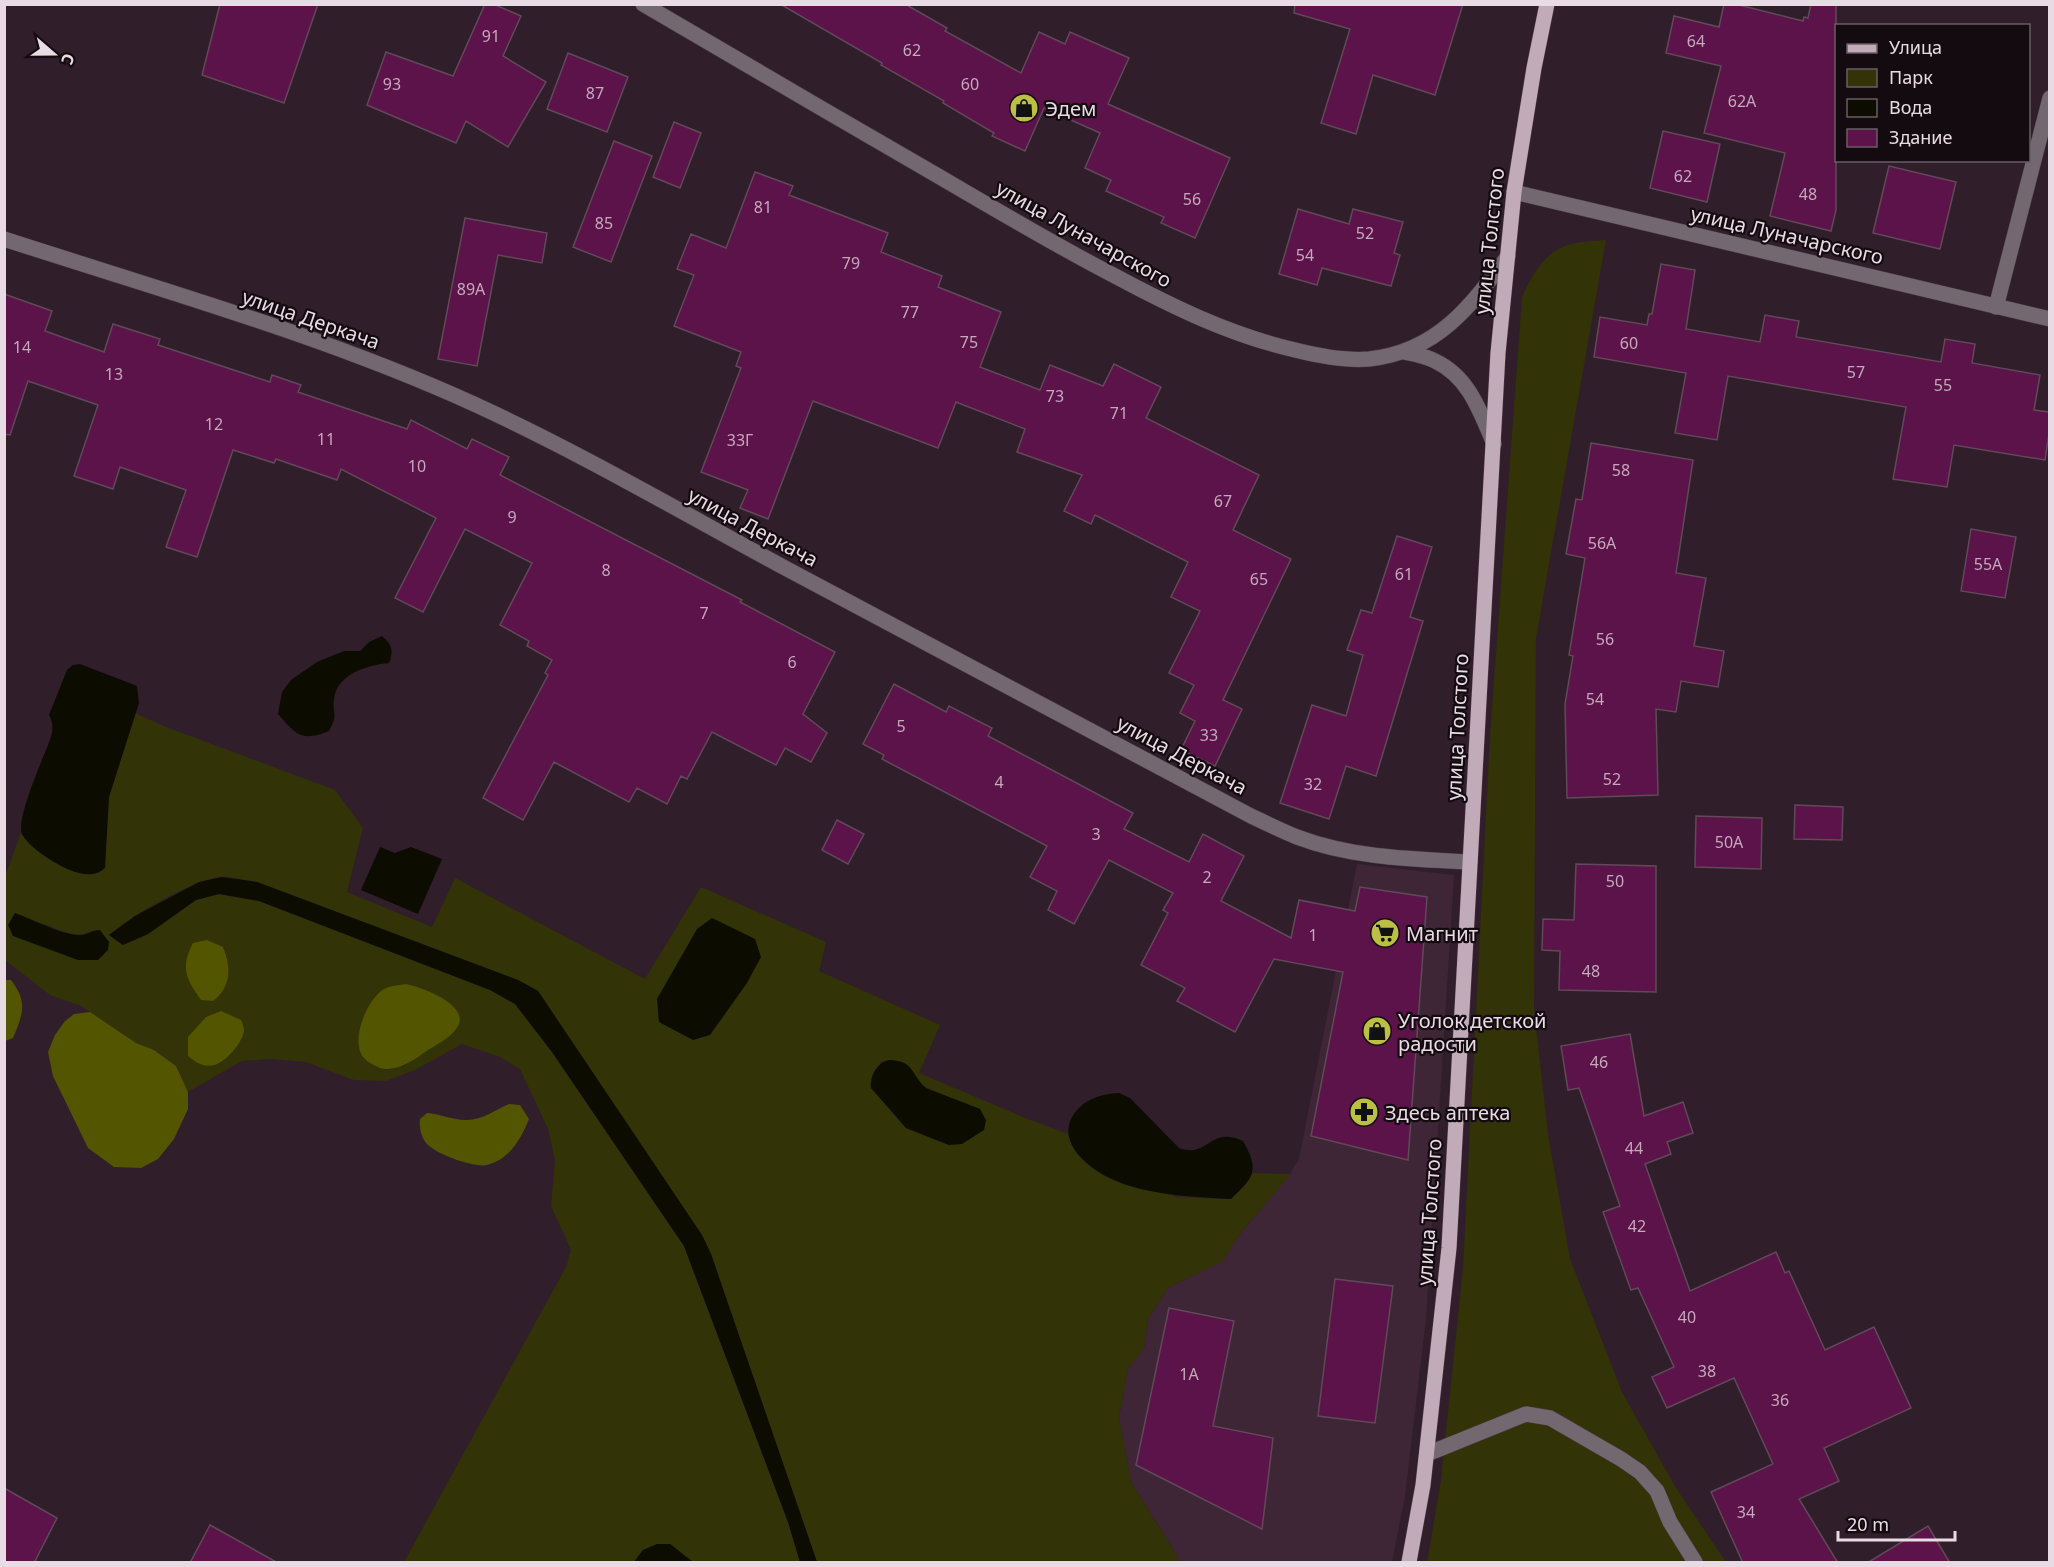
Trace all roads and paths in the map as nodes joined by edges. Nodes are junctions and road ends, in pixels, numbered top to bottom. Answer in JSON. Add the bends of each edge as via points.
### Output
{"nodes":[{"id":1,"x":643,"y":4,"type":"edge"},
{"id":2,"x":1547,"y":4,"type":"edge"},
{"id":3,"x":2049,"y":98,"type":"edge"},
{"id":4,"x":1514,"y":192,"type":"junction"},
{"id":5,"x":4,"y":239,"type":"edge"},
{"id":6,"x":1508,"y":256,"type":"junction"},
{"id":7,"x":1996,"y":307,"type":"junction"},
{"id":8,"x":2049,"y":319,"type":"edge"},
{"id":9,"x":1404,"y":352,"type":"junction"},
{"id":10,"x":1494,"y":444,"type":"junction"},
{"id":11,"x":1470,"y":862,"type":"junction"},
{"id":12,"x":1427,"y":1454,"type":"junction"},
{"id":13,"x":1409,"y":1563,"type":"edge"},
{"id":14,"x":1695,"y":1563,"type":"edge"}],
"edges":[{"from":1,"to":9,"type":"street","name":"улица Луначарского","via":[[1071,253],[1190,315],[1246,336],[1317,355],[1369,359]]},
{"from":2,"to":4,"type":"main road","name":"улица Толстого"},
{"from":3,"to":7,"type":"street"},
{"from":4,"to":6,"type":"main road","name":"улица Толстого"},
{"from":4,"to":7,"type":"street","name":"улица Луначарского"},
{"from":5,"to":11,"type":"street","name":"улица Деркача","via":[[292,333],[475,404],[1284,831],[1359,853]]},
{"from":6,"to":9,"type":"street","name":"улица Луначарского","via":[[1464,313],[1438,335]]},
{"from":6,"to":10,"type":"main road","name":"улица Толстого"},
{"from":7,"to":8,"type":"street","name":"улица Луначарского"},
{"from":9,"to":10,"type":"street","via":[[1434,360],[1467,386]]},
{"from":10,"to":11,"type":"main road","name":"улица Толстого"},
{"from":11,"to":12,"type":"main road","name":"улица Толстого","via":[[1449,1248]]},
{"from":12,"to":13,"type":"main road","name":"улица Толстого"},
{"from":12,"to":14,"type":"street","via":[[1527,1414],[1550,1418],[1640,1472],[1657,1491]]}]}
